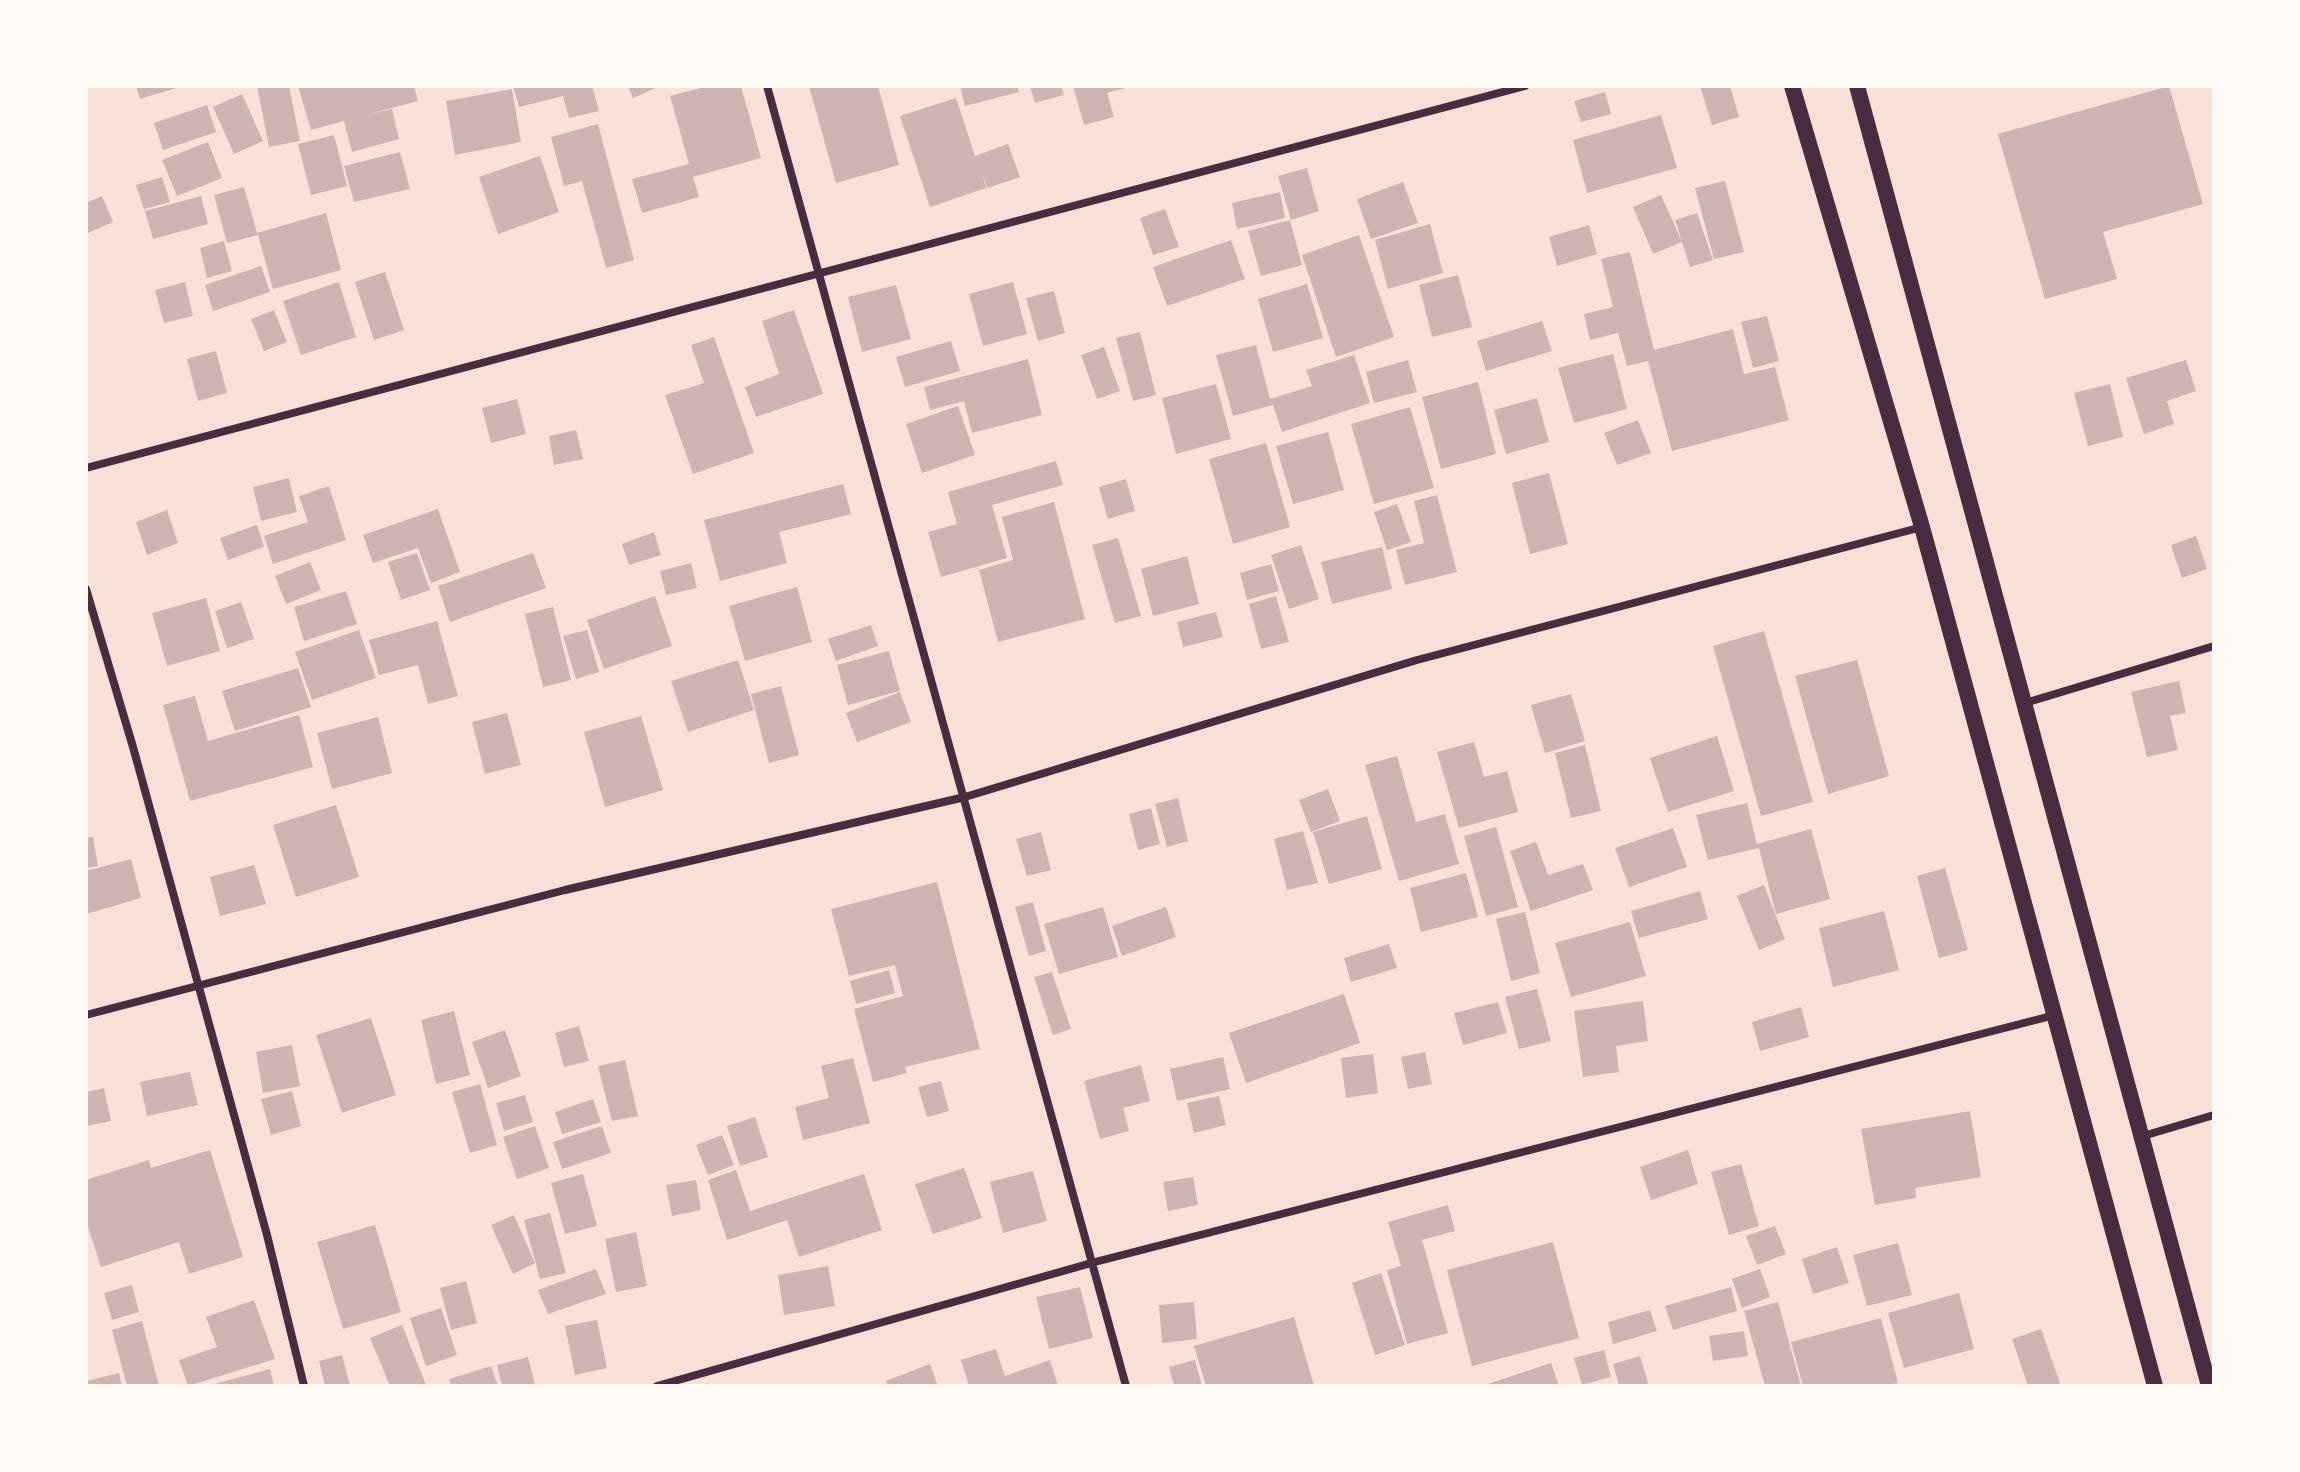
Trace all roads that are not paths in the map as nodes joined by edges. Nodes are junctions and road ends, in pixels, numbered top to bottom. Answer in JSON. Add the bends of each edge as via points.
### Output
{"nodes":[{"id":1,"x":767,"y":86,"type":"edge"},
{"id":2,"x":1525,"y":86,"type":"edge"},
{"id":3,"x":1792,"y":86,"type":"edge"},
{"id":4,"x":1857,"y":86,"type":"edge"},
{"id":5,"x":818,"y":271,"type":"junction"},
{"id":6,"x":86,"y":468,"type":"edge"},
{"id":7,"x":1922,"y":527,"type":"junction"},
{"id":8,"x":86,"y":589,"type":"edge"},
{"id":9,"x":2214,"y":646,"type":"edge"},
{"id":10,"x":2025,"y":703,"type":"junction"},
{"id":11,"x":965,"y":797,"type":"junction"},
{"id":12,"x":196,"y":988,"type":"junction"},
{"id":13,"x":86,"y":1015,"type":"edge"},
{"id":14,"x":2056,"y":1015,"type":"junction"},
{"id":15,"x":2214,"y":1115,"type":"edge"},
{"id":16,"x":2143,"y":1136,"type":"junction"},
{"id":17,"x":1095,"y":1262,"type":"junction"},
{"id":18,"x":304,"y":1386,"type":"edge"},
{"id":19,"x":657,"y":1386,"type":"edge"},
{"id":20,"x":1126,"y":1386,"type":"edge"},
{"id":21,"x":2155,"y":1386,"type":"edge"},
{"id":22,"x":2209,"y":1386,"type":"edge"}],
"edges":[{"from":1,"to":5,"type":"street"},
{"from":2,"to":5,"type":"street"},
{"from":3,"to":7,"type":"main road"},
{"from":4,"to":10,"type":"main road"},
{"from":5,"to":6,"type":"street"},
{"from":5,"to":11,"type":"street"},
{"from":7,"to":11,"type":"street","via":[[1417,660]]},
{"from":7,"to":14,"type":"main road"},
{"from":8,"to":12,"type":"street"},
{"from":9,"to":10,"type":"street"},
{"from":10,"to":16,"type":"main road"},
{"from":11,"to":12,"type":"street","via":[[565,890]]},
{"from":11,"to":17,"type":"street"},
{"from":12,"to":13,"type":"street"},
{"from":12,"to":18,"type":"street"},
{"from":14,"to":17,"type":"street"},
{"from":14,"to":21,"type":"main road"},
{"from":15,"to":16,"type":"street"},
{"from":16,"to":22,"type":"main road"},
{"from":17,"to":19,"type":"street"},
{"from":17,"to":20,"type":"street"}]}
